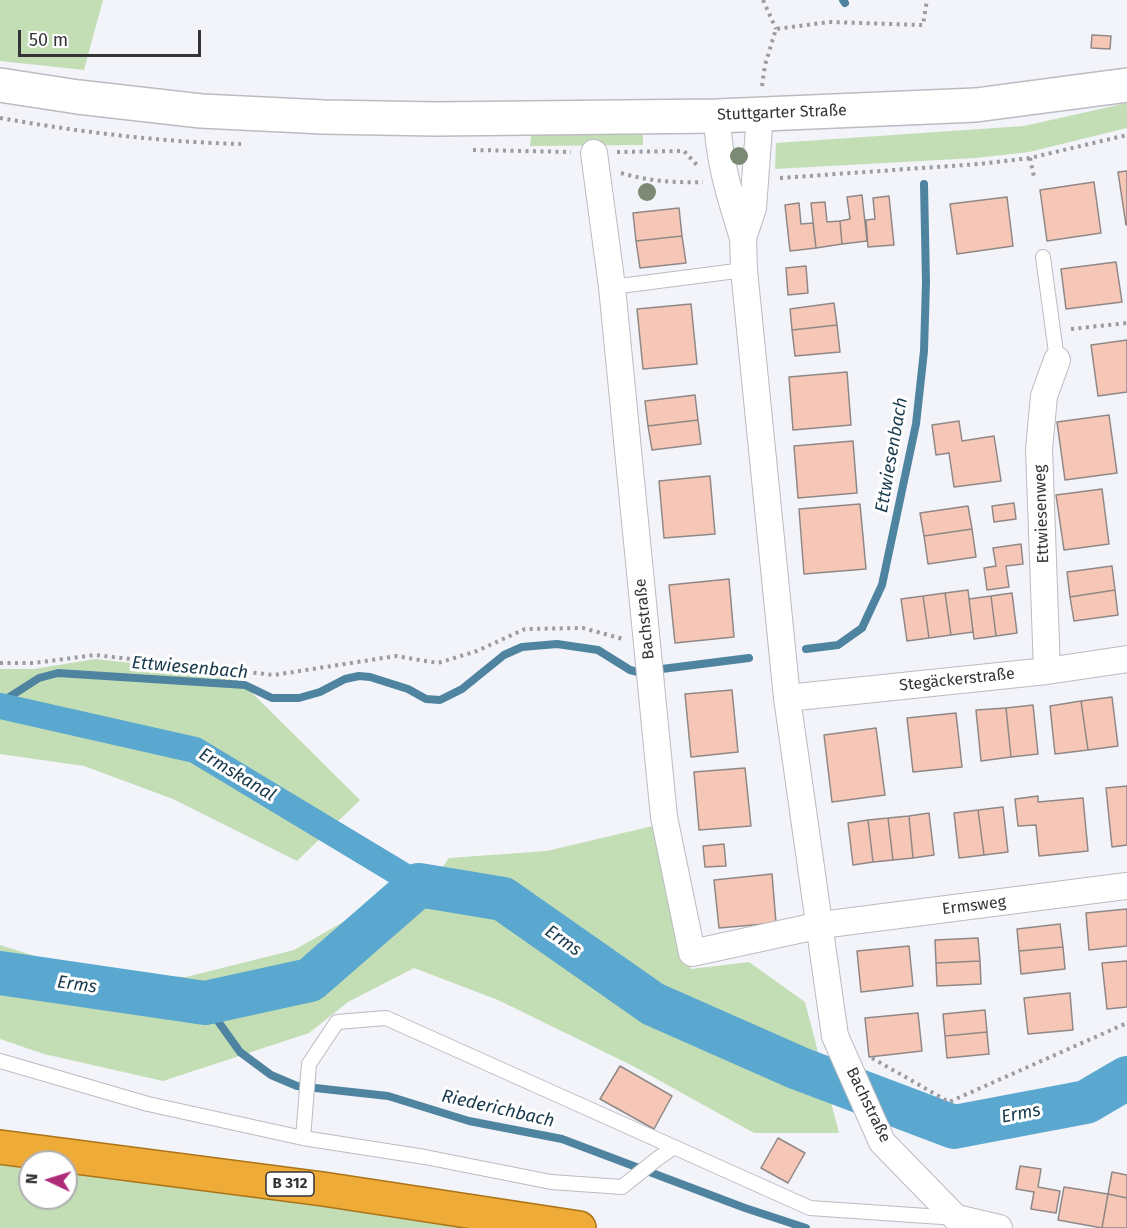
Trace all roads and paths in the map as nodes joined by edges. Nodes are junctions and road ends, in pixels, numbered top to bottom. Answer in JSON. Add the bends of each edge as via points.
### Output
{"nodes":[{"id":1,"x":763,"y":0,"type":"edge"},
{"id":2,"x":927,"y":0,"type":"edge"},
{"id":3,"x":776,"y":29,"type":"junction"},
{"id":4,"x":0,"y":85,"type":"edge"},
{"id":5,"x":1127,"y":85,"type":"edge"},
{"id":6,"x":760,"y":114,"type":"junction"},
{"id":7,"x":717,"y":116,"type":"junction"},
{"id":8,"x":0,"y":118,"type":"edge"},
{"id":9,"x":1127,"y":135,"type":"edge"},
{"id":10,"x":160,"y":140,"type":"dead end"},
{"id":11,"x":596,"y":158,"type":"junction"},
{"id":12,"x":1030,"y":158,"type":"junction"},
{"id":13,"x":700,"y":171,"type":"dead end"},
{"id":14,"x":703,"y":177,"type":"dead end"},
{"id":15,"x":1034,"y":177,"type":"dead end"},
{"id":16,"x":766,"y":179,"type":"junction"},
{"id":17,"x":743,"y":238,"type":"junction"},
{"id":18,"x":1043,"y":257,"type":"dead end"},
{"id":19,"x":744,"y":270,"type":"junction"},
{"id":20,"x":612,"y":287,"type":"junction"},
{"id":21,"x":1127,"y":323,"type":"edge"},
{"id":22,"x":1054,"y":330,"type":"junction"},
{"id":23,"x":1057,"y":360,"type":"joint"},
{"id":24,"x":648,"y":649,"type":"junction"},
{"id":25,"x":1127,"y":659,"type":"edge"},
{"id":26,"x":0,"y":663,"type":"edge"},
{"id":27,"x":1047,"y":671,"type":"junction"},
{"id":28,"x":787,"y":698,"type":"junction"},
{"id":29,"x":1127,"y":886,"type":"edge"},
{"id":30,"x":821,"y":925,"type":"junction"},
{"id":31,"x":1127,"y":1023,"type":"edge"},
{"id":32,"x":836,"y":1036,"type":"junction"},
{"id":33,"x":0,"y":1061,"type":"edge"},
{"id":34,"x":303,"y":1138,"type":"junction"},
{"id":35,"x":0,"y":1147,"type":"edge"},
{"id":36,"x":674,"y":1147,"type":"junction"},
{"id":37,"x":956,"y":1218,"type":"junction"},
{"id":38,"x":579,"y":1228,"type":"edge"},
{"id":39,"x":999,"y":1228,"type":"edge"}],
"edges":[{"from":1,"to":3,"type":"path"},
{"from":2,"to":3,"type":"path","via":[[923,25],[829,22]]},
{"from":3,"to":6,"type":"path","via":[[765,65]]},
{"from":4,"to":7,"type":"street","name":"Stuttgarter Straße","via":[[201,111],[324,117]]},
{"from":5,"to":6,"type":"street","name":"Stuttgarter Straße","via":[[976,105]]},
{"from":6,"to":7,"type":"street","name":"Stuttgarter Straße"},
{"from":6,"to":16,"type":"street","name":"Bachstraße"},
{"from":7,"to":17,"type":"street","name":"Bachstraße","via":[[725,182]]},
{"from":8,"to":10,"type":"path"},
{"from":9,"to":12,"type":"path"},
{"from":11,"to":13,"type":"path","via":[[684,151]]},
{"from":11,"to":14,"type":"path","via":[[628,175],[656,181],[706,182]]},
{"from":11,"to":20,"type":"street","name":"Bachstraße"},
{"from":12,"to":15,"type":"path"},
{"from":12,"to":16,"type":"path"},
{"from":16,"to":17,"type":"street","name":"Bachstraße"},
{"from":17,"to":19,"type":"street","name":"Bachstraße"},
{"from":18,"to":22,"type":"lane"},
{"from":19,"to":20,"type":"lane"},
{"from":19,"to":28,"type":"street","name":"Bachstraße"},
{"from":20,"to":24,"type":"street","name":"Bachstraße"},
{"from":21,"to":22,"type":"path"},
{"from":22,"to":23,"type":"lane"},
{"from":23,"to":27,"type":"street","name":"Ettwiesenweg","via":[[1044,396],[1039,449]]},
{"from":24,"to":26,"type":"path","via":[[583,628],[525,629],[477,651],[438,663],[396,656],[274,675],[95,655]]},
{"from":24,"to":30,"type":"street","name":"Bachstraße","via":[[664,817],[692,953]]},
{"from":25,"to":27,"type":"street","name":"Stegäckerstraße"},
{"from":27,"to":28,"type":"street","name":"Stegäckerstraße"},
{"from":28,"to":30,"type":"street","name":"Bachstraße"},
{"from":29,"to":30,"type":"street","name":"Ermsweg"},
{"from":30,"to":32,"type":"street","name":"Bachstraße"},
{"from":31,"to":32,"type":"path","via":[[949,1102]]},
{"from":32,"to":37,"type":"street","name":"Bachstraße","via":[[882,1142]]},
{"from":33,"to":34,"type":"lane","via":[[148,1104]]},
{"from":34,"to":36,"type":"lane","via":[[551,1182],[622,1187]]},
{"from":34,"to":36,"type":"lane","via":[[309,1065],[337,1022],[386,1018]]},
{"from":35,"to":38,"type":"highway","number":"B 312","via":[[312,1187]]},
{"from":36,"to":37,"type":"lane","via":[[810,1208]]},
{"from":37,"to":39,"type":"street"}]}
